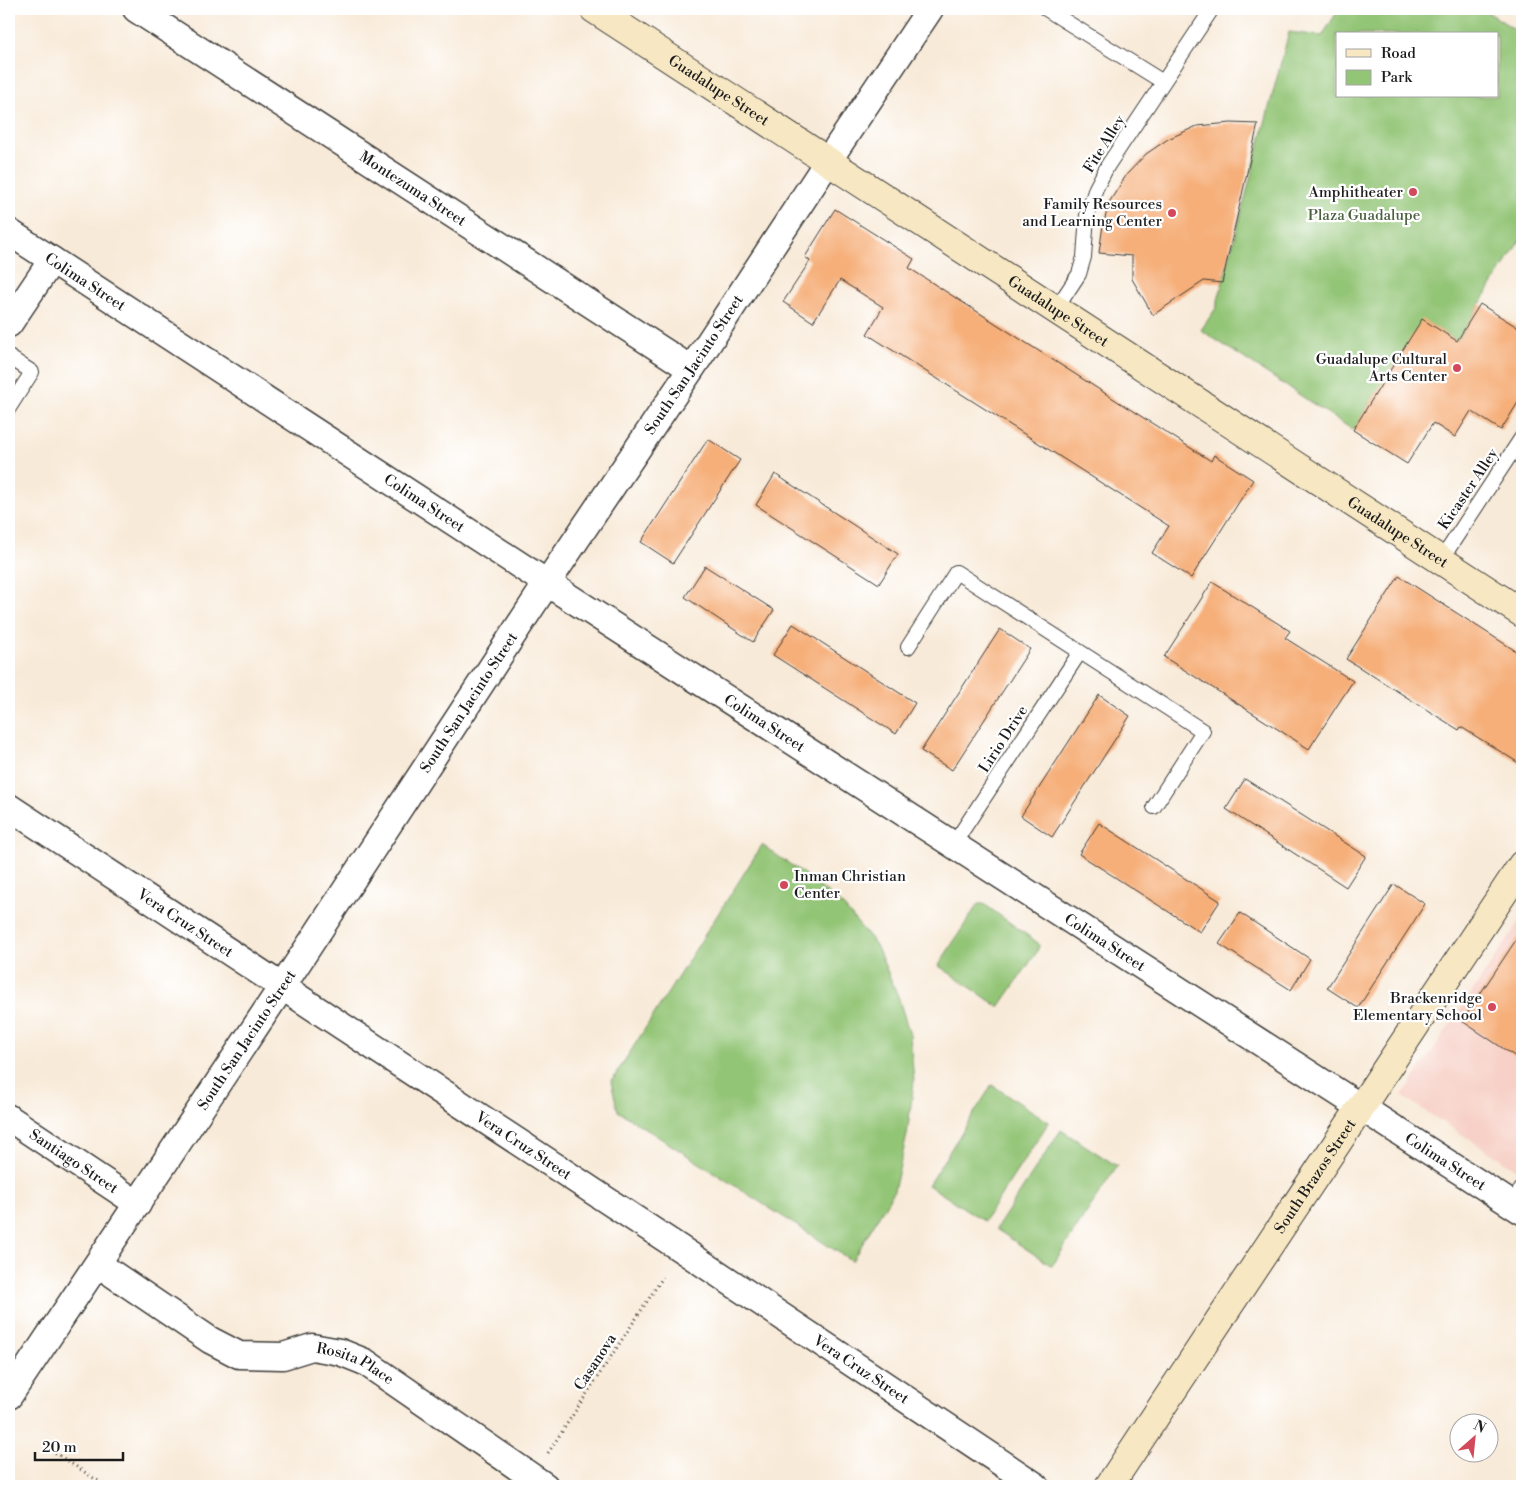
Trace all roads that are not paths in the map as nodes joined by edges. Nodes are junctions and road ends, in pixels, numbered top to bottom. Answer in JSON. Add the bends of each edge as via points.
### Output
{"nodes":[{"id":1,"x":136,"y":9,"type":"edge"},
{"id":2,"x":594,"y":9,"type":"edge"},
{"id":3,"x":930,"y":9,"type":"edge"},
{"id":4,"x":1046,"y":9,"type":"edge"},
{"id":5,"x":1212,"y":9,"type":"edge"},
{"id":6,"x":1164,"y":82,"type":"junction"},
{"id":7,"x":828,"y":160,"type":"junction"},
{"id":8,"x":9,"y":232,"type":"edge"},
{"id":9,"x":52,"y":260,"type":"junction"},
{"id":10,"x":1056,"y":308,"type":"junction"},
{"id":11,"x":9,"y":324,"type":"edge"},
{"id":12,"x":9,"y":358,"type":"edge"},
{"id":13,"x":691,"y":369,"type":"junction"},
{"id":14,"x":9,"y":408,"type":"edge"},
{"id":15,"x":1522,"y":437,"type":"edge"},
{"id":16,"x":1441,"y":560,"type":"junction"},
{"id":17,"x":547,"y":583,"type":"junction"},
{"id":18,"x":1522,"y":613,"type":"edge"},
{"id":19,"x":908,"y":647,"type":"dead end"},
{"id":20,"x":1080,"y":652,"type":"junction"},
{"id":21,"x":9,"y":807,"type":"edge"},
{"id":22,"x":1154,"y":807,"type":"dead end"},
{"id":23,"x":953,"y":845,"type":"junction"},
{"id":24,"x":1522,"y":865,"type":"edge"},
{"id":25,"x":282,"y":986,"type":"junction"},
{"id":26,"x":1362,"y":1108,"type":"junction"},
{"id":27,"x":9,"y":1118,"type":"edge"},
{"id":28,"x":1519,"y":1201,"type":"edge"},
{"id":29,"x":138,"y":1204,"type":"junction"},
{"id":30,"x":98,"y":1264,"type":"junction"},
{"id":31,"x":9,"y":1396,"type":"edge"},
{"id":32,"x":545,"y":1486,"type":"edge"},
{"id":33,"x":1036,"y":1486,"type":"edge"},
{"id":34,"x":1109,"y":1486,"type":"edge"}],
"edges":[{"from":1,"to":13,"type":"street","name":"Montezuma Street"},
{"from":2,"to":7,"type":"main road","name":"Guadalupe Street"},
{"from":3,"to":7,"type":"street","name":"South San Jacinto Street"},
{"from":4,"to":6,"type":"lane"},
{"from":5,"to":6,"type":"lane","name":"Fite Alley"},
{"from":6,"to":10,"type":"lane","name":"Fite Alley","via":[[1096,188],[1087,215],[1084,257],[1079,274]]},
{"from":7,"to":10,"type":"main road","name":"Guadalupe Street"},
{"from":7,"to":13,"type":"street","name":"South San Jacinto Street"},
{"from":8,"to":9,"type":"street","name":"Colima Street"},
{"from":9,"to":11,"type":"street"},
{"from":9,"to":17,"type":"street","name":"Colima Street"},
{"from":10,"to":16,"type":"main road","name":"Guadalupe Street"},
{"from":12,"to":14,"type":"lane","via":[[32,372]]},
{"from":13,"to":17,"type":"street","name":"South San Jacinto Street"},
{"from":15,"to":16,"type":"lane","name":"Kicaster Alley"},
{"from":16,"to":18,"type":"main road","name":"Guadalupe Street"},
{"from":17,"to":23,"type":"street","name":"Colima Street"},
{"from":17,"to":25,"type":"street","name":"South San Jacinto Street"},
{"from":19,"to":20,"type":"lane","via":[[956,572]]},
{"from":20,"to":22,"type":"lane","via":[[1203,731]]},
{"from":20,"to":23,"type":"lane","name":"Lirio Drive"},
{"from":21,"to":25,"type":"street","name":"Vera Cruz Street"},
{"from":23,"to":26,"type":"street","name":"Colima Street"},
{"from":24,"to":26,"type":"main road","name":"South Brazos Street"},
{"from":25,"to":29,"type":"street","name":"South San Jacinto Street"},
{"from":25,"to":33,"type":"street","name":"Vera Cruz Street"},
{"from":26,"to":28,"type":"street","name":"Colima Street"},
{"from":26,"to":34,"type":"main road","name":"South Brazos Street"},
{"from":27,"to":29,"type":"street","name":"Santiago Street"},
{"from":29,"to":30,"type":"street","name":"South San Jacinto Street"},
{"from":30,"to":31,"type":"street","name":"South San Jacinto Street"},
{"from":30,"to":32,"type":"street","name":"Rosita Place","via":[[210,1340],[239,1354],[283,1356],[312,1347],[340,1352],[366,1362]]}]}
